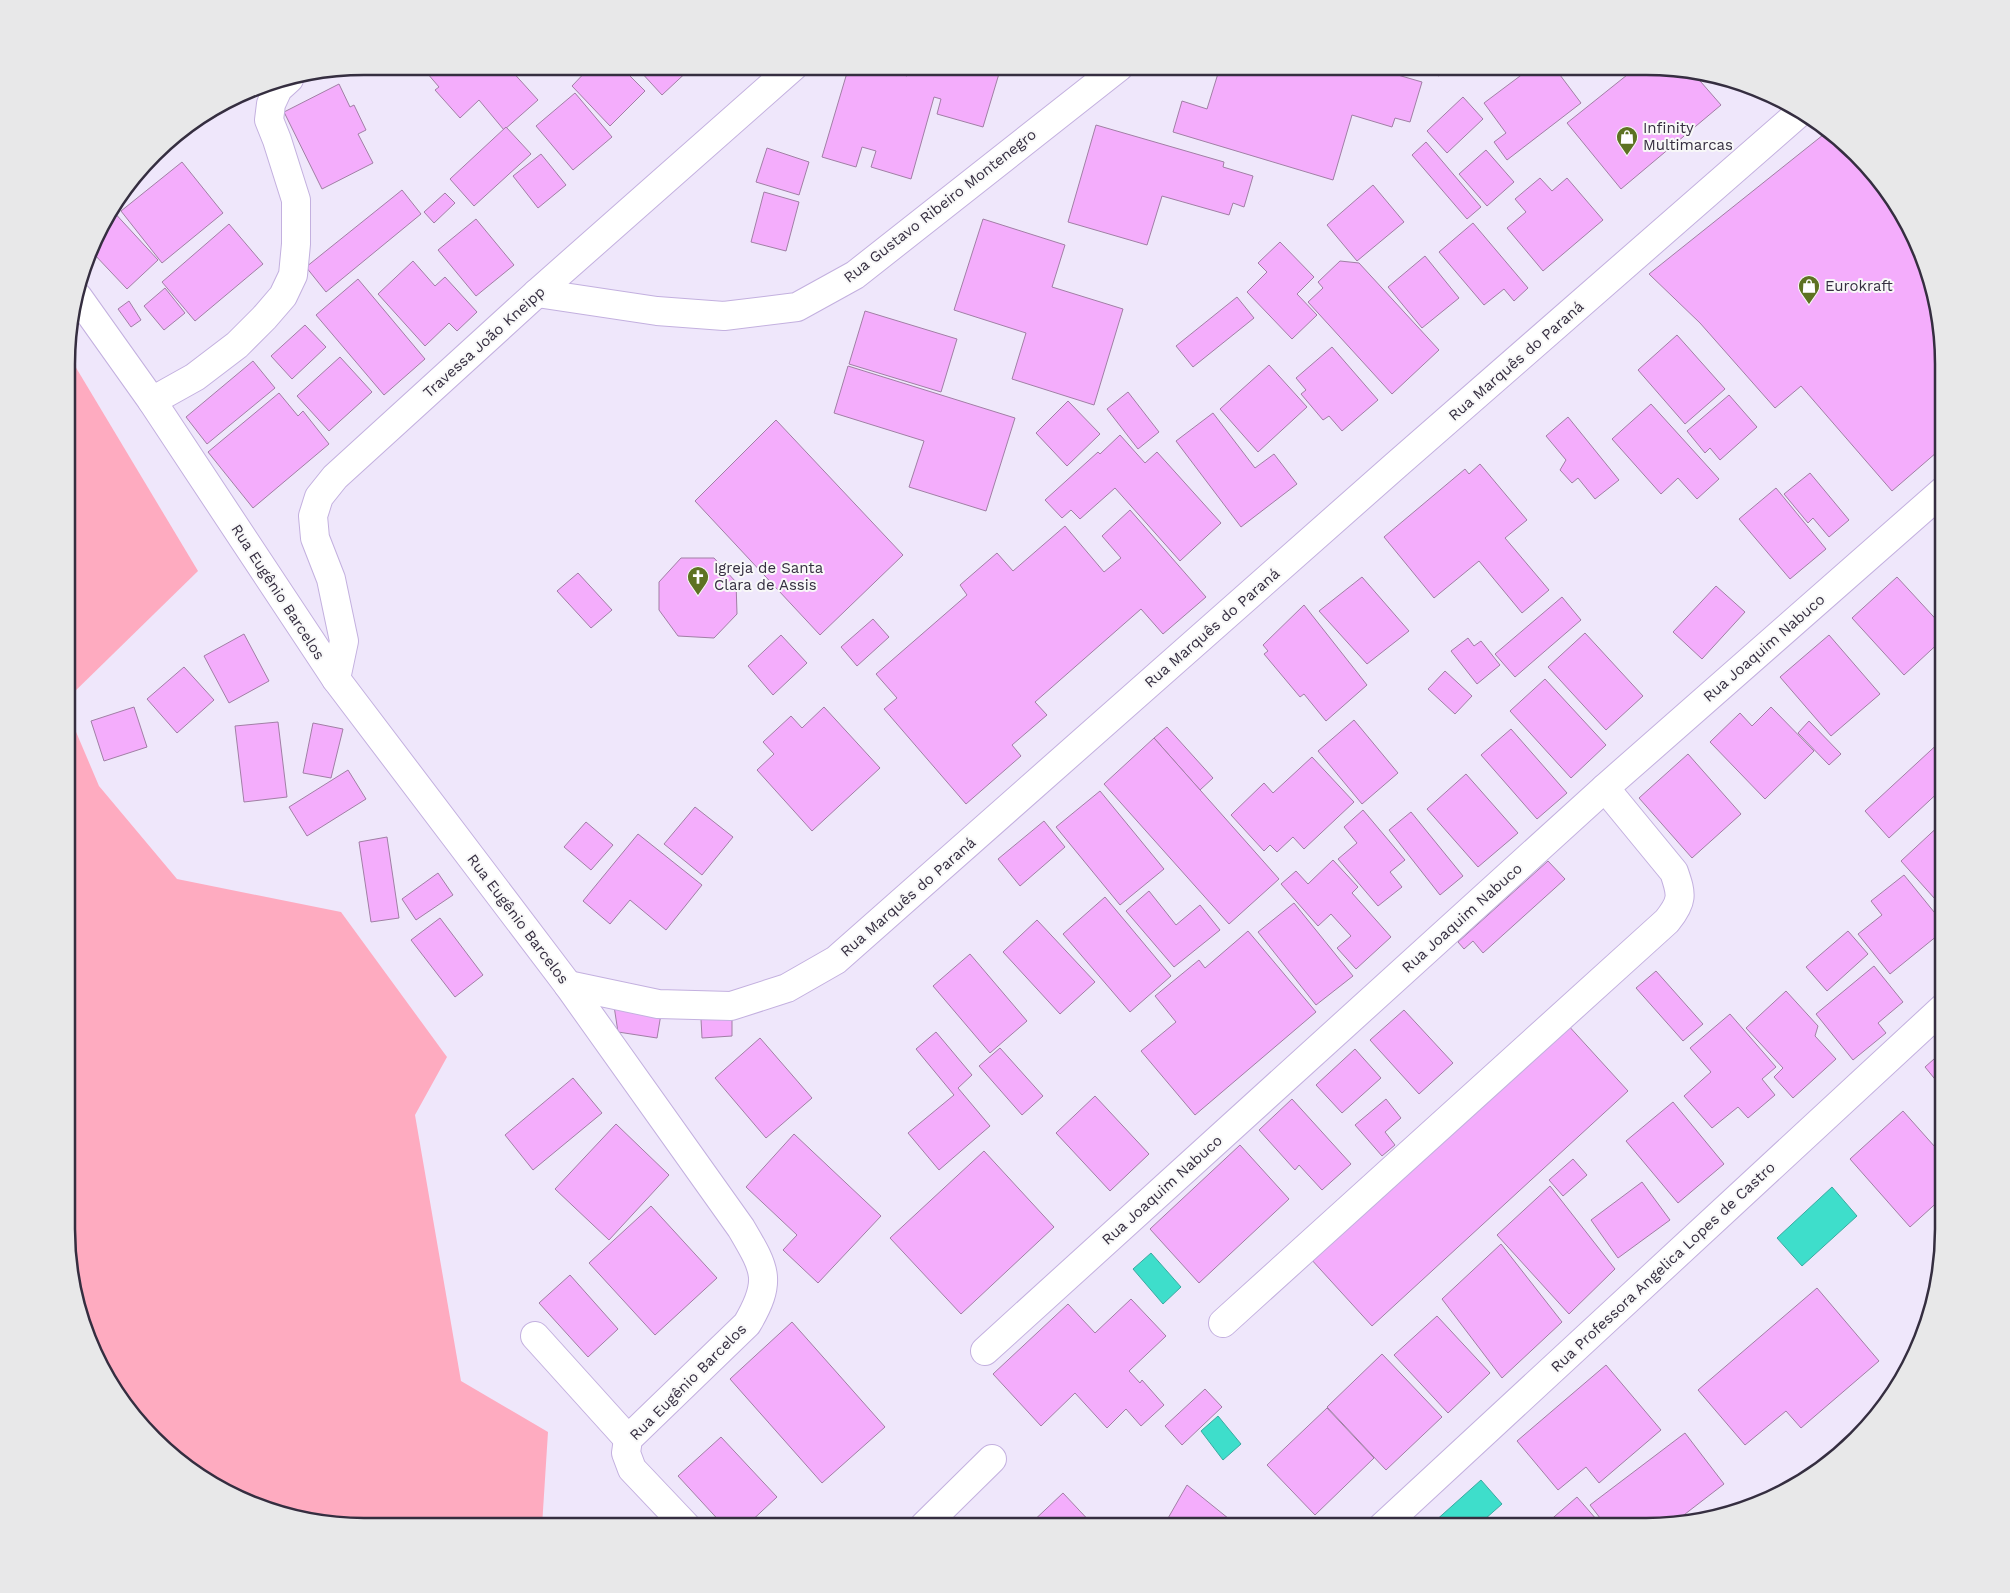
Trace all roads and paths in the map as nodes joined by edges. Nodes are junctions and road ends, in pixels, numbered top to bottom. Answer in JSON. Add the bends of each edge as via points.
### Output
{"nodes":[{"id":1,"x":784,"y":75,"type":"edge"},
{"id":2,"x":1109,"y":75,"type":"edge"},
{"id":3,"x":279,"y":88,"type":"edge"},
{"id":4,"x":1795,"y":116,"type":"edge"},
{"id":5,"x":538,"y":293,"type":"junction"},
{"id":6,"x":82,"y":303,"type":"edge"},
{"id":7,"x":152,"y":401,"type":"junction"},
{"id":8,"x":1935,"y":498,"type":"edge"},
{"id":9,"x":336,"y":679,"type":"junction"},
{"id":10,"x":1605,"y":788,"type":"junction"},
{"id":11,"x":568,"y":985,"type":"junction"},
{"id":12,"x":1935,"y":1015,"type":"edge"},
{"id":13,"x":1223,"y":1323,"type":"dead end"},
{"id":14,"x":535,"y":1336,"type":"dead end"},
{"id":15,"x":985,"y":1351,"type":"dead end"},
{"id":16,"x":628,"y":1439,"type":"junction"},
{"id":17,"x":992,"y":1459,"type":"dead end"},
{"id":18,"x":678,"y":1518,"type":"edge"},
{"id":19,"x":932,"y":1518,"type":"edge"},
{"id":20,"x":1392,"y":1518,"type":"edge"}],
"edges":[{"from":1,"to":5,"type":"street","name":"Travessa João Kneipp"},
{"from":2,"to":5,"type":"street","name":"Rua Gustavo Ribeiro Montenegro","via":[[856,275],[797,307],[724,316],[637,309]]},
{"from":3,"to":7,"type":"street","via":[[271,104],[269,120],[296,200],[293,275],[284,296],[237,345],[195,378]]},
{"from":4,"to":11,"type":"street","name":"Rua Marquês do Paraná","via":[[836,960],[787,988],[731,1006],[658,1004]]},
{"from":5,"to":9,"type":"street","name":"Travessa João Kneipp","via":[[335,477],[319,497],[313,516],[314,538],[331,580],[344,641]]},
{"from":6,"to":7,"type":"street","name":"Rua Eugênio Barcelos"},
{"from":7,"to":9,"type":"street","name":"Rua Eugênio Barcelos"},
{"from":8,"to":10,"type":"street","name":"Rua Joaquim Nabuco"},
{"from":9,"to":11,"type":"street","name":"Rua Eugênio Barcelos"},
{"from":10,"to":13,"type":"street","via":[[1674,872],[1679,888],[1678,907],[1667,921]]},
{"from":10,"to":15,"type":"street","name":"Rua Joaquim Nabuco"},
{"from":11,"to":16,"type":"street","name":"Rua Eugênio Barcelos","via":[[741,1228],[761,1263],[764,1285],[758,1306],[747,1324]]},
{"from":12,"to":20,"type":"street","name":"Rua Professora Angelica Lopes de Castro"},
{"from":14,"to":16,"type":"street"},
{"from":16,"to":18,"type":"street","name":"Rua Eugênio Barcelos","via":[[626,1454],[632,1469]]},
{"from":17,"to":19,"type":"street"}]}
